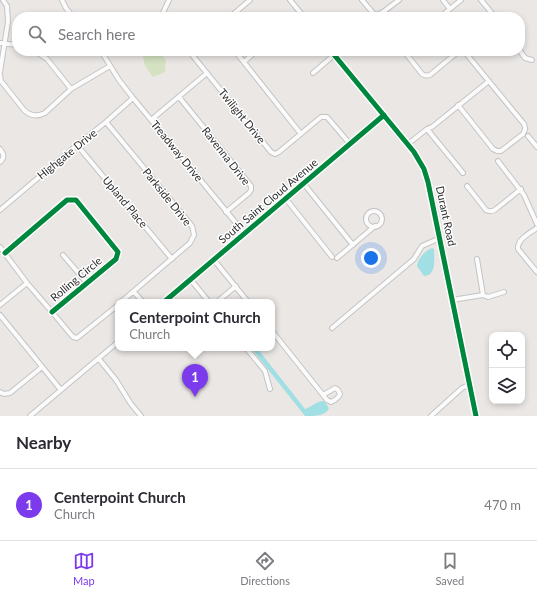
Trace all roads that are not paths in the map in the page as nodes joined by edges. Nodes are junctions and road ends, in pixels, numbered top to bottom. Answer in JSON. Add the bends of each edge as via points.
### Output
{"nodes":[{"id":1,"x":3,"y":0,"type":"edge"},
{"id":2,"x":62,"y":0,"type":"edge"},
{"id":3,"x":169,"y":0,"type":"edge"},
{"id":4,"x":250,"y":0,"type":"edge"},
{"id":5,"x":290,"y":0,"type":"edge"},
{"id":6,"x":362,"y":0,"type":"edge"},
{"id":7,"x":399,"y":0,"type":"edge"},
{"id":8,"x":443,"y":0,"type":"edge"},
{"id":9,"x":461,"y":0,"type":"edge"},
{"id":10,"x":481,"y":0,"type":"edge"},
{"id":11,"x":450,"y":9,"type":"junction"},
{"id":12,"x":69,"y":12,"type":"edge"},
{"id":13,"x":163,"y":12,"type":"edge"},
{"id":14,"x":236,"y":12,"type":"edge"},
{"id":15,"x":300,"y":12,"type":"edge"},
{"id":16,"x":372,"y":12,"type":"edge"},
{"id":17,"x":383,"y":12,"type":"edge"},
{"id":18,"x":446,"y":12,"type":"edge"},
{"id":19,"x":491,"y":12,"type":"edge"},
{"id":20,"x":2,"y":44,"type":"edge"},
{"id":21,"x":12,"y":45,"type":"edge"},
{"id":22,"x":43,"y":56,"type":"edge"},
{"id":23,"x":104,"y":56,"type":"edge"},
{"id":24,"x":193,"y":56,"type":"edge"},
{"id":25,"x":240,"y":56,"type":"edge"},
{"id":26,"x":251,"y":56,"type":"edge"},
{"id":27,"x":330,"y":56,"type":"edge"},
{"id":28,"x":335,"y":56,"type":"edge"},
{"id":29,"x":408,"y":56,"type":"edge"},
{"id":30,"x":453,"y":56,"type":"edge"},
{"id":31,"x":468,"y":56,"type":"edge"},
{"id":32,"x":524,"y":56,"type":"edge"},
{"id":33,"x":532,"y":60,"type":"dead end"},
{"id":34,"x":244,"y":62,"type":"junction"},
{"id":35,"x":110,"y":66,"type":"junction"},
{"id":36,"x":0,"y":72,"type":"edge"},
{"id":37,"x":313,"y":72,"type":"dead end"},
{"id":38,"x":207,"y":73,"type":"junction"},
{"id":39,"x":0,"y":75,"type":"edge"},
{"id":40,"x":489,"y":80,"type":"junction"},
{"id":41,"x":71,"y":89,"type":"junction"},
{"id":42,"x":179,"y":97,"type":"junction"},
{"id":43,"x":133,"y":98,"type":"junction"},
{"id":44,"x":458,"y":105,"type":"junction"},
{"id":45,"x":384,"y":116,"type":"junction"},
{"id":46,"x":152,"y":120,"type":"junction"},
{"id":47,"x":106,"y":122,"type":"junction"},
{"id":48,"x":427,"y":129,"type":"junction"},
{"id":49,"x":301,"y":134,"type":"junction"},
{"id":50,"x":528,"y":136,"type":"dead end"},
{"id":51,"x":350,"y":144,"type":"junction"},
{"id":52,"x":408,"y":144,"type":"junction"},
{"id":53,"x":78,"y":145,"type":"junction"},
{"id":54,"x":537,"y":147,"type":"edge"},
{"id":55,"x":0,"y":149,"type":"edge"},
{"id":56,"x":498,"y":161,"type":"dead end"},
{"id":57,"x":0,"y":162,"type":"edge"},
{"id":58,"x":463,"y":173,"type":"dead end"},
{"id":59,"x":304,"y":184,"type":"junction"},
{"id":60,"x":467,"y":186,"type":"dead end"},
{"id":61,"x":521,"y":189,"type":"junction"},
{"id":62,"x":286,"y":199,"type":"junction"},
{"id":63,"x":0,"y":210,"type":"edge"},
{"id":64,"x":226,"y":212,"type":"junction"},
{"id":65,"x":537,"y":224,"type":"edge"},
{"id":66,"x":375,"y":226,"type":"dead end"},
{"id":67,"x":537,"y":228,"type":"edge"},
{"id":68,"x":245,"y":234,"type":"junction"},
{"id":69,"x":440,"y":238,"type":"junction"},
{"id":70,"x":353,"y":245,"type":"junction"},
{"id":71,"x":0,"y":247,"type":"edge"},
{"id":72,"x":5,"y":252,"type":"junction"},
{"id":73,"x":63,"y":255,"type":"dead end"},
{"id":74,"x":332,"y":257,"type":"dead end"},
{"id":75,"x":337,"y":258,"type":"dead end"},
{"id":76,"x":172,"y":259,"type":"junction"},
{"id":77,"x":477,"y":259,"type":"dead end"},
{"id":78,"x":214,"y":260,"type":"junction"},
{"id":79,"x":537,"y":272,"type":"edge"},
{"id":80,"x":191,"y":280,"type":"junction"},
{"id":81,"x":27,"y":283,"type":"junction"},
{"id":82,"x":87,"y":283,"type":"junction"},
{"id":83,"x":236,"y":286,"type":"junction"},
{"id":84,"x":134,"y":292,"type":"junction"},
{"id":85,"x":504,"y":292,"type":"dead end"},
{"id":86,"x":484,"y":295,"type":"junction"},
{"id":87,"x":125,"y":299,"type":"edge"},
{"id":88,"x":140,"y":299,"type":"edge"},
{"id":89,"x":168,"y":299,"type":"edge"},
{"id":90,"x":207,"y":299,"type":"edge"},
{"id":91,"x":221,"y":299,"type":"edge"},
{"id":92,"x":246,"y":299,"type":"edge"},
{"id":93,"x":452,"y":300,"type":"junction"},
{"id":94,"x":0,"y":305,"type":"edge"},
{"id":95,"x":115,"y":307,"type":"edge"},
{"id":96,"x":52,"y":312,"type":"junction"},
{"id":97,"x":0,"y":315,"type":"edge"},
{"id":98,"x":332,"y":328,"type":"dead end"},
{"id":99,"x":275,"y":335,"type":"edge"},
{"id":100,"x":115,"y":345,"type":"edge"},
{"id":101,"x":248,"y":351,"type":"edge"},
{"id":102,"x":99,"y":359,"type":"junction"},
{"id":103,"x":42,"y":367,"type":"junction"},
{"id":104,"x":469,"y":385,"type":"junction"},
{"id":105,"x":270,"y":389,"type":"dead end"},
{"id":106,"x":61,"y":390,"type":"junction"},
{"id":107,"x":0,"y":392,"type":"edge"},
{"id":108,"x":323,"y":395,"type":"dead end"},
{"id":109,"x":30,"y":416,"type":"edge"},
{"id":110,"x":141,"y":416,"type":"edge"},
{"id":111,"x":431,"y":416,"type":"edge"},
{"id":112,"x":476,"y":416,"type":"edge"}],
"edges":[{"from":1,"to":20,"type":"street","via":[[7,6],[8,22]]},
{"from":2,"to":12,"type":"street"},
{"from":3,"to":13,"type":"street"},
{"from":4,"to":14,"type":"street"},
{"from":5,"to":15,"type":"street"},
{"from":6,"to":16,"type":"street"},
{"from":7,"to":17,"type":"street"},
{"from":8,"to":11,"type":"street"},
{"from":9,"to":11,"type":"street"},
{"from":10,"to":19,"type":"street"},
{"from":11,"to":18,"type":"street"},
{"from":20,"to":21,"type":"street"},
{"from":20,"to":36,"type":"street"},
{"from":22,"to":41,"type":"street"},
{"from":23,"to":35,"type":"street","name":"Treadway Drive"},
{"from":24,"to":38,"type":"street"},
{"from":25,"to":34,"type":"street"},
{"from":26,"to":34,"type":"street"},
{"from":27,"to":37,"type":"street"},
{"from":28,"to":45,"type":"street","name":"Durant Road"},
{"from":29,"to":30,"type":"street","via":[[422,74],[428,76]]},
{"from":31,"to":40,"type":"street"},
{"from":32,"to":33,"type":"street"},
{"from":34,"to":49,"type":"street"},
{"from":35,"to":41,"type":"street"},
{"from":35,"to":43,"type":"street","name":"Treadway Drive"},
{"from":38,"to":42,"type":"street"},
{"from":38,"to":49,"type":"street","name":"Twilight Drive","via":[[271,152],[279,152]]},
{"from":39,"to":41,"type":"street","via":[[1,81],[24,110],[34,116],[44,113]]},
{"from":40,"to":44,"type":"street"},
{"from":40,"to":44,"type":"street","via":[[526,128],[502,151],[493,149]]},
{"from":42,"to":46,"type":"street"},
{"from":42,"to":64,"type":"street","name":"Ravenna Drive","via":[[251,186],[249,193]]},
{"from":43,"to":46,"type":"street","name":"Treadway Drive"},
{"from":43,"to":47,"type":"street","name":"Highgate Drive"},
{"from":44,"to":48,"type":"street"},
{"from":45,"to":51,"type":"street","name":"South Saint Cloud Avenue"},
{"from":45,"to":52,"type":"street","name":"Durant Road"},
{"from":46,"to":64,"type":"street","name":"Treadway Drive"},
{"from":47,"to":53,"type":"street","name":"Highgate Drive"},
{"from":47,"to":76,"type":"street","name":"Parkside Drive","via":[[192,226],[194,235],[190,244]]},
{"from":48,"to":52,"type":"street"},
{"from":48,"to":58,"type":"street"},
{"from":49,"to":51,"type":"street","name":"Twilight Drive","via":[[321,117],[327,117]]},
{"from":50,"to":54,"type":"street"},
{"from":51,"to":59,"type":"street","name":"South Saint Cloud Avenue"},
{"from":52,"to":69,"type":"street","name":"Durant Road","via":[[424,169]]},
{"from":53,"to":63,"type":"street","name":"Highgate Drive"},
{"from":53,"to":76,"type":"street","name":"Upland Place"},
{"from":55,"to":57,"type":"street","via":[[4,156]]},
{"from":56,"to":61,"type":"street"},
{"from":59,"to":62,"type":"street","name":"South Saint Cloud Avenue"},
{"from":59,"to":70,"type":"street"},
{"from":60,"to":61,"type":"street","via":[[490,212]]},
{"from":61,"to":65,"type":"street"},
{"from":62,"to":68,"type":"street","name":"South Saint Cloud Avenue"},
{"from":62,"to":74,"type":"street"},
{"from":64,"to":68,"type":"street","name":"Treadway Drive"},
{"from":66,"to":70,"type":"street"},
{"from":67,"to":79,"type":"street","via":[[518,243],[518,249]]},
{"from":68,"to":78,"type":"street","name":"South Saint Cloud Avenue"},
{"from":69,"to":93,"type":"street","name":"Durant Road"},
{"from":69,"to":98,"type":"street","via":[[422,246],[414,259]]},
{"from":70,"to":75,"type":"street"},
{"from":71,"to":72,"type":"street"},
{"from":72,"to":81,"type":"street"},
{"from":72,"to":82,"type":"street","name":"Rolling Circle","via":[[67,200],[76,200],[118,252],[116,259]]},
{"from":73,"to":82,"type":"street"},
{"from":76,"to":84,"type":"street","name":"Parkside Drive"},
{"from":77,"to":86,"type":"street"},
{"from":78,"to":80,"type":"street","name":"South Saint Cloud Avenue"},
{"from":78,"to":83,"type":"street"},
{"from":80,"to":89,"type":"street","name":"South Saint Cloud Avenue"},
{"from":80,"to":90,"type":"street"},
{"from":81,"to":94,"type":"street"},
{"from":81,"to":96,"type":"street"},
{"from":82,"to":96,"type":"street","name":"Rolling Circle"},
{"from":83,"to":91,"type":"street"},
{"from":83,"to":92,"type":"street"},
{"from":84,"to":87,"type":"street"},
{"from":84,"to":88,"type":"street"},
{"from":85,"to":86,"type":"street","via":[[488,297]]},
{"from":86,"to":93,"type":"street"},
{"from":93,"to":104,"type":"street","name":"Durant Road"},
{"from":95,"to":96,"type":"street","via":[[77,338],[73,337]]},
{"from":97,"to":103,"type":"street"},
{"from":99,"to":108,"type":"street"},
{"from":100,"to":102,"type":"street"},
{"from":101,"to":105,"type":"street","via":[[265,371]]},
{"from":102,"to":106,"type":"street"},
{"from":102,"to":110,"type":"street"},
{"from":103,"to":106,"type":"street"},
{"from":103,"to":107,"type":"street","via":[[10,393],[6,395]]},
{"from":104,"to":111,"type":"street","via":[[462,388]]},
{"from":104,"to":112,"type":"street","name":"Durant Road"},
{"from":106,"to":109,"type":"street"}]}
